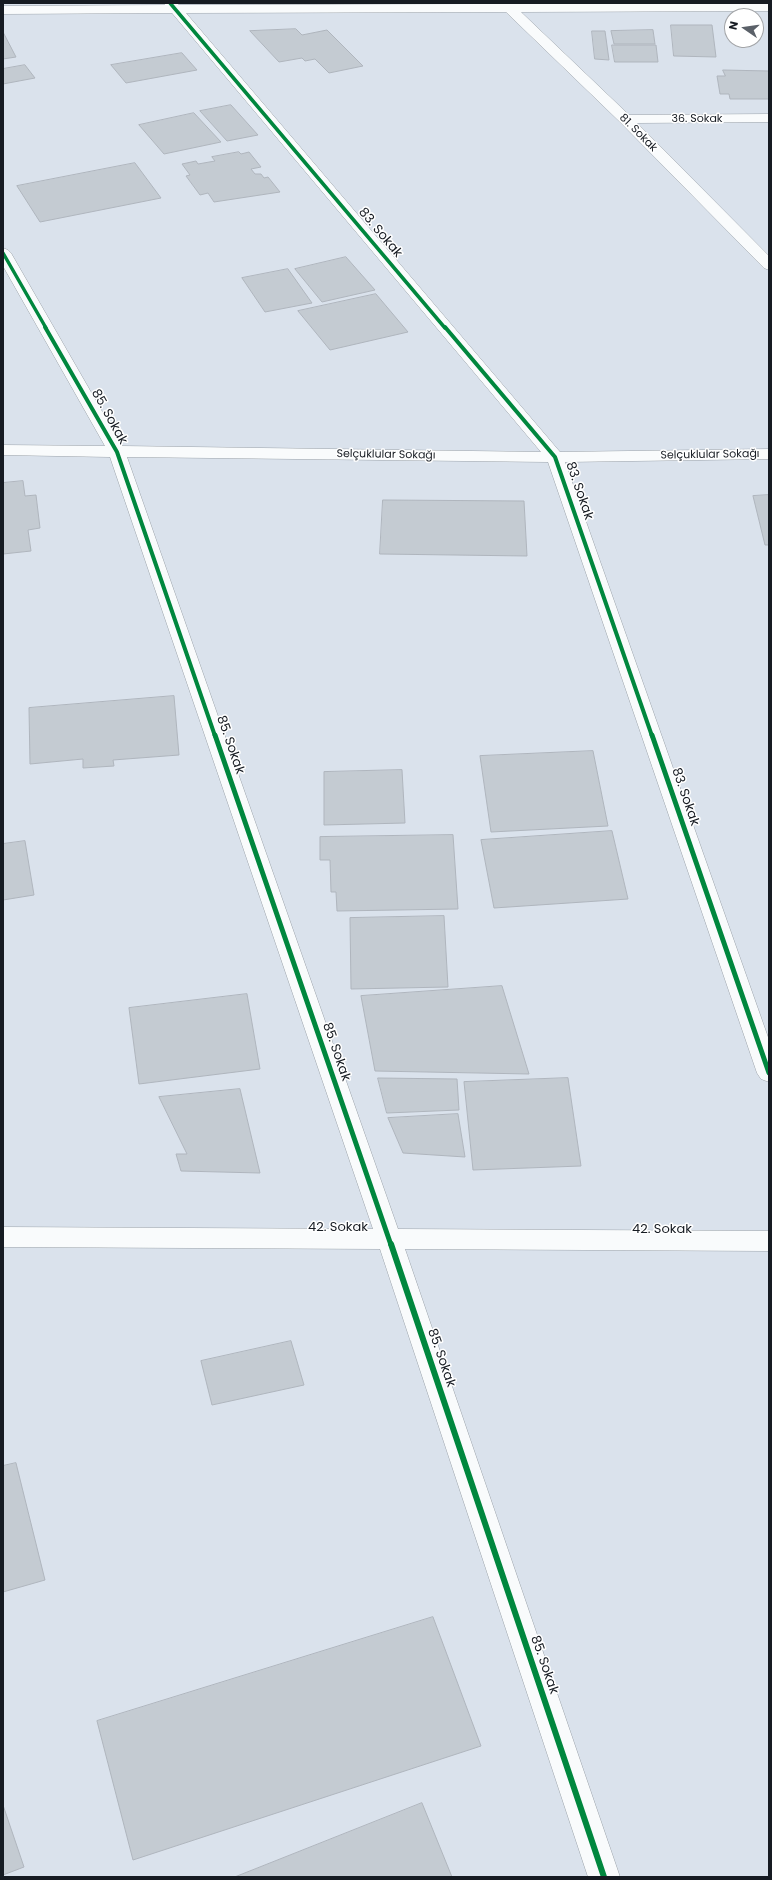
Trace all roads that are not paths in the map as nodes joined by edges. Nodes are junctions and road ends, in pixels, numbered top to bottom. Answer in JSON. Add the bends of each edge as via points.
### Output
{"nodes":[{"id":1,"x":172,"y":6,"type":"edge"},
{"id":2,"x":507,"y":6,"type":"edge"},
{"id":3,"x":769,"y":7,"type":"edge"},
{"id":4,"x":3,"y":10,"type":"edge"},
{"id":5,"x":769,"y":118,"type":"edge"},
{"id":6,"x":625,"y":119,"type":"junction"},
{"id":7,"x":3,"y":253,"type":"edge"},
{"id":8,"x":769,"y":265,"type":"edge"},
{"id":9,"x":3,"y":450,"type":"edge"},
{"id":10,"x":117,"y":452,"type":"junction"},
{"id":11,"x":769,"y":454,"type":"edge"},
{"id":12,"x":555,"y":457,"type":"junction"},
{"id":13,"x":769,"y":1072,"type":"edge"},
{"id":14,"x":3,"y":1237,"type":"edge"},
{"id":15,"x":389,"y":1239,"type":"junction"},
{"id":16,"x":769,"y":1241,"type":"edge"},
{"id":17,"x":604,"y":1877,"type":"edge"}],
"edges":[{"from":1,"to":2,"type":"street"},
{"from":1,"to":4,"type":"street"},
{"from":1,"to":12,"type":"street","name":"83. Sokak"},
{"from":2,"to":3,"type":"street"},
{"from":2,"to":6,"type":"street","name":"81. Sokak"},
{"from":5,"to":6,"type":"street","name":"36. Sokak"},
{"from":6,"to":8,"type":"street","name":"81. Sokak"},
{"from":7,"to":10,"type":"street","name":"85. Sokak"},
{"from":9,"to":10,"type":"street","name":"Selçuklular Sokağı"},
{"from":10,"to":12,"type":"street","name":"Selçuklular Sokağı"},
{"from":10,"to":15,"type":"street","name":"85. Sokak"},
{"from":11,"to":12,"type":"street","name":"Selçuklular Sokağı"},
{"from":12,"to":13,"type":"street","name":"83. Sokak"},
{"from":14,"to":15,"type":"street","name":"42. Sokak"},
{"from":15,"to":16,"type":"street","name":"42. Sokak"},
{"from":15,"to":17,"type":"street","name":"85. Sokak"}]}
